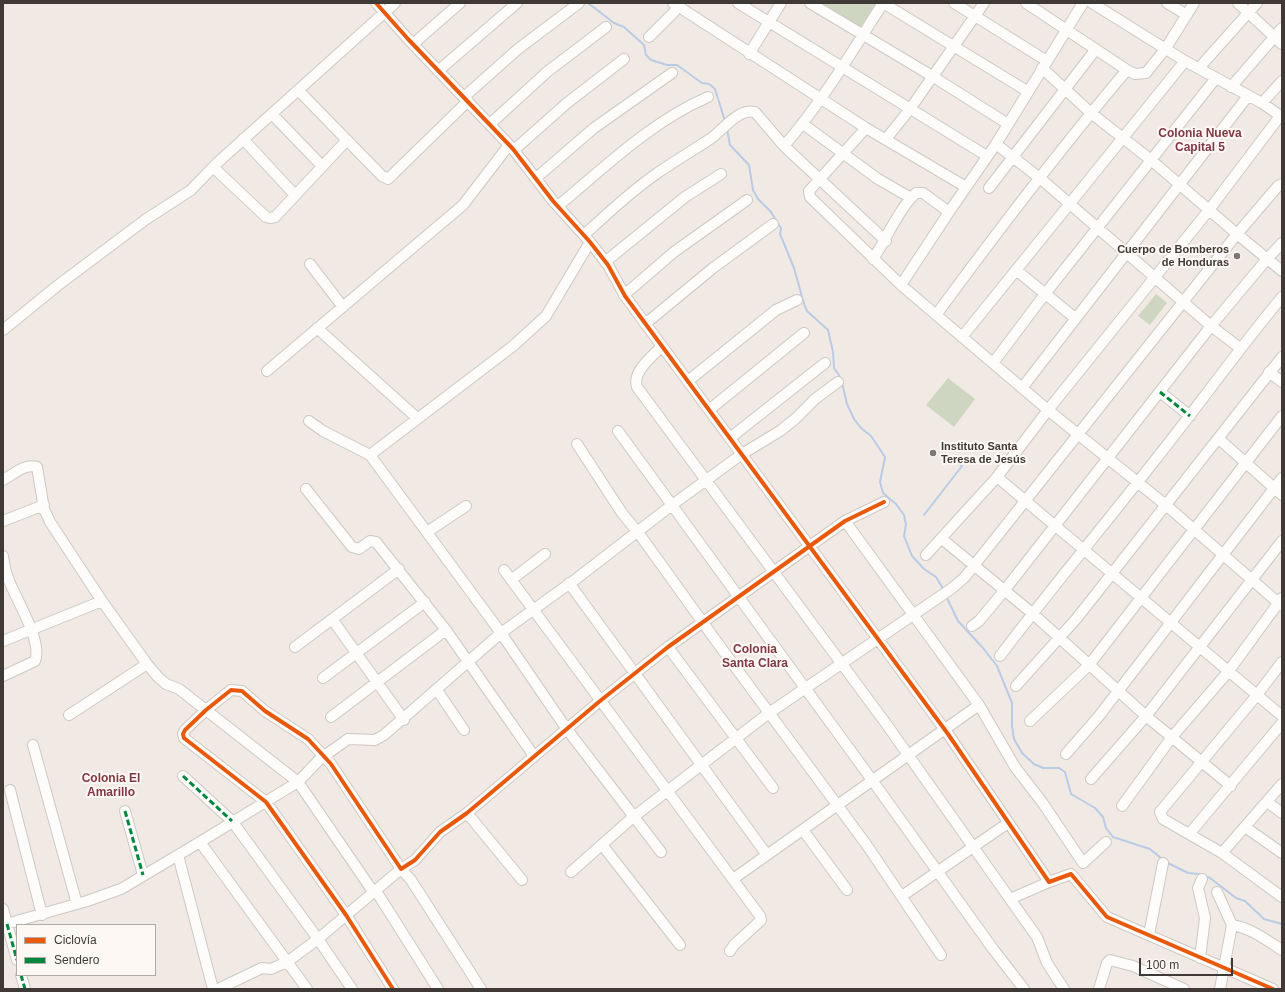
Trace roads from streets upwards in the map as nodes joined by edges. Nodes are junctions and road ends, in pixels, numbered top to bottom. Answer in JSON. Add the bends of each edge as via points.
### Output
{"nodes":[{"id":1,"x":376,"y":3,"type":"edge"},
{"id":2,"x":395,"y":3,"type":"edge"},
{"id":3,"x":460,"y":3,"type":"edge"},
{"id":4,"x":517,"y":3,"type":"edge"},
{"id":5,"x":579,"y":3,"type":"edge"},
{"id":6,"x":738,"y":3,"type":"edge"},
{"id":7,"x":781,"y":3,"type":"edge"},
{"id":8,"x":810,"y":3,"type":"edge"},
{"id":9,"x":883,"y":3,"type":"edge"},
{"id":10,"x":954,"y":3,"type":"edge"},
{"id":11,"x":984,"y":3,"type":"edge"},
{"id":12,"x":1026,"y":3,"type":"edge"},
{"id":13,"x":1083,"y":3,"type":"edge"},
{"id":14,"x":1092,"y":3,"type":"edge"},
{"id":15,"x":1167,"y":3,"type":"edge"},
{"id":16,"x":1194,"y":3,"type":"edge"},
{"id":17,"x":1238,"y":3,"type":"edge"},
{"id":18,"x":1257,"y":3,"type":"edge"},
{"id":19,"x":677,"y":4,"type":"edge"},
{"id":20,"x":385,"y":13,"type":"junction"},
{"id":21,"x":1248,"y":13,"type":"junction"},
{"id":22,"x":1187,"y":15,"type":"junction"},
{"id":23,"x":975,"y":17,"type":"junction"},
{"id":24,"x":769,"y":22,"type":"junction"},
{"id":25,"x":606,"y":27,"type":"dead end"},
{"id":26,"x":1282,"y":28,"type":"edge"},
{"id":27,"x":1067,"y":29,"type":"junction"},
{"id":28,"x":863,"y":36,"type":"junction"},
{"id":29,"x":1274,"y":36,"type":"junction"},
{"id":30,"x":649,"y":37,"type":"dead end"},
{"id":31,"x":413,"y":44,"type":"junction"},
{"id":32,"x":1282,"y":44,"type":"edge"},
{"id":33,"x":953,"y":47,"type":"junction"},
{"id":34,"x":1166,"y":48,"type":"junction"},
{"id":35,"x":1096,"y":49,"type":"junction"},
{"id":36,"x":749,"y":54,"type":"junction"},
{"id":37,"x":624,"y":59,"type":"dead end"},
{"id":38,"x":1185,"y":61,"type":"junction"},
{"id":39,"x":1044,"y":64,"type":"junction"},
{"id":40,"x":843,"y":68,"type":"junction"},
{"id":41,"x":1199,"y":68,"type":"junction"},
{"id":42,"x":438,"y":70,"type":"junction"},
{"id":43,"x":1127,"y":70,"type":"junction"},
{"id":44,"x":672,"y":73,"type":"dead end"},
{"id":45,"x":932,"y":76,"type":"junction"},
{"id":46,"x":1216,"y":78,"type":"junction"},
{"id":47,"x":1282,"y":81,"type":"edge"},
{"id":48,"x":1232,"y":87,"type":"junction"},
{"id":49,"x":298,"y":90,"type":"junction"},
{"id":50,"x":1065,"y":90,"type":"junction"},
{"id":51,"x":1027,"y":91,"type":"junction"},
{"id":52,"x":1248,"y":96,"type":"junction"},
{"id":53,"x":708,"y":97,"type":"dead end"},
{"id":54,"x":466,"y":99,"type":"junction"},
{"id":55,"x":820,"y":99,"type":"junction"},
{"id":56,"x":1262,"y":103,"type":"junction"},
{"id":57,"x":910,"y":109,"type":"junction"},
{"id":58,"x":1091,"y":113,"type":"junction"},
{"id":59,"x":272,"y":114,"type":"junction"},
{"id":60,"x":1281,"y":117,"type":"edge"},
{"id":61,"x":490,"y":124,"type":"junction"},
{"id":62,"x":803,"y":124,"type":"junction"},
{"id":63,"x":1008,"y":124,"type":"junction"},
{"id":64,"x":866,"y":128,"type":"junction"},
{"id":65,"x":1122,"y":137,"type":"junction"},
{"id":66,"x":886,"y":139,"type":"junction"},
{"id":67,"x":243,"y":140,"type":"junction"},
{"id":68,"x":347,"y":140,"type":"junction"},
{"id":69,"x":996,"y":144,"type":"junction"},
{"id":70,"x":784,"y":146,"type":"junction"},
{"id":71,"x":512,"y":148,"type":"junction"},
{"id":72,"x":843,"y":153,"type":"junction"},
{"id":73,"x":987,"y":156,"type":"junction"},
{"id":74,"x":1012,"y":157,"type":"junction"},
{"id":75,"x":1151,"y":160,"type":"junction"},
{"id":76,"x":213,"y":166,"type":"junction"},
{"id":77,"x":322,"y":166,"type":"junction"},
{"id":78,"x":722,"y":174,"type":"dead end"},
{"id":79,"x":536,"y":178,"type":"junction"},
{"id":80,"x":820,"y":179,"type":"junction"},
{"id":81,"x":1041,"y":179,"type":"junction"},
{"id":82,"x":1282,"y":184,"type":"edge"},
{"id":83,"x":1180,"y":185,"type":"junction"},
{"id":84,"x":966,"y":187,"type":"junction"},
{"id":85,"x":989,"y":188,"type":"dead end"},
{"id":86,"x":295,"y":195,"type":"junction"},
{"id":87,"x":911,"y":198,"type":"junction"},
{"id":88,"x":747,"y":200,"type":"dead end"},
{"id":89,"x":1069,"y":203,"type":"junction"},
{"id":90,"x":558,"y":206,"type":"junction"},
{"id":91,"x":1209,"y":210,"type":"junction"},
{"id":92,"x":948,"y":212,"type":"junction"},
{"id":93,"x":773,"y":224,"type":"dead end"},
{"id":94,"x":1097,"y":228,"type":"junction"},
{"id":95,"x":1237,"y":234,"type":"junction"},
{"id":96,"x":587,"y":239,"type":"junction"},
{"id":97,"x":886,"y":241,"type":"junction"},
{"id":98,"x":1282,"y":243,"type":"edge"},
{"id":99,"x":1126,"y":252,"type":"junction"},
{"id":100,"x":1267,"y":258,"type":"junction"},
{"id":101,"x":873,"y":259,"type":"junction"},
{"id":102,"x":605,"y":262,"type":"junction"},
{"id":103,"x":310,"y":264,"type":"dead end"},
{"id":104,"x":1016,"y":270,"type":"junction"},
{"id":105,"x":1282,"y":271,"type":"edge"},
{"id":106,"x":1155,"y":277,"type":"junction"},
{"id":107,"x":901,"y":285,"type":"junction"},
{"id":108,"x":1045,"y":294,"type":"junction"},
{"id":109,"x":624,"y":295,"type":"junction"},
{"id":110,"x":1282,"y":297,"type":"edge"},
{"id":111,"x":796,"y":300,"type":"dead end"},
{"id":112,"x":1184,"y":300,"type":"junction"},
{"id":113,"x":343,"y":307,"type":"junction"},
{"id":114,"x":936,"y":315,"type":"junction"},
{"id":115,"x":1075,"y":318,"type":"junction"},
{"id":116,"x":645,"y":324,"type":"junction"},
{"id":117,"x":1211,"y":326,"type":"junction"},
{"id":118,"x":317,"y":328,"type":"junction"},
{"id":119,"x":3,"y":330,"type":"edge"},
{"id":120,"x":804,"y":333,"type":"dead end"},
{"id":121,"x":962,"y":337,"type":"junction"},
{"id":122,"x":662,"y":346,"type":"junction"},
{"id":123,"x":1240,"y":348,"type":"junction"},
{"id":124,"x":1282,"y":357,"type":"edge"},
{"id":125,"x":825,"y":363,"type":"dead end"},
{"id":126,"x":993,"y":363,"type":"junction"},
{"id":127,"x":267,"y":371,"type":"dead end"},
{"id":128,"x":1269,"y":372,"type":"junction"},
{"id":129,"x":688,"y":381,"type":"junction"},
{"id":130,"x":838,"y":382,"type":"dead end"},
{"id":131,"x":1282,"y":382,"type":"edge"},
{"id":132,"x":1022,"y":388,"type":"junction"},
{"id":133,"x":1160,"y":392,"type":"junction"},
{"id":134,"x":709,"y":410,"type":"junction"},
{"id":135,"x":1048,"y":410,"type":"junction"},
{"id":136,"x":1190,"y":416,"type":"junction"},
{"id":137,"x":1282,"y":416,"type":"edge"},
{"id":138,"x":417,"y":418,"type":"junction"},
{"id":139,"x":309,"y":421,"type":"dead end"},
{"id":140,"x":618,"y":431,"type":"dead end"},
{"id":141,"x":1080,"y":434,"type":"junction"},
{"id":142,"x":730,"y":438,"type":"junction"},
{"id":143,"x":1219,"y":439,"type":"junction"},
{"id":144,"x":577,"y":444,"type":"dead end"},
{"id":145,"x":742,"y":454,"type":"junction"},
{"id":146,"x":370,"y":455,"type":"junction"},
{"id":147,"x":1109,"y":458,"type":"junction"},
{"id":148,"x":1247,"y":463,"type":"junction"},
{"id":149,"x":997,"y":477,"type":"junction"},
{"id":150,"x":1282,"y":478,"type":"edge"},
{"id":151,"x":707,"y":479,"type":"junction"},
{"id":152,"x":3,"y":480,"type":"edge"},
{"id":153,"x":1138,"y":482,"type":"junction"},
{"id":154,"x":306,"y":489,"type":"dead end"},
{"id":155,"x":1278,"y":492,"type":"edge"},
{"id":156,"x":1026,"y":500,"type":"junction"},
{"id":157,"x":884,"y":502,"type":"dead end"},
{"id":158,"x":44,"y":505,"type":"junction"},
{"id":159,"x":672,"y":505,"type":"junction"},
{"id":160,"x":466,"y":506,"type":"dead end"},
{"id":161,"x":1166,"y":506,"type":"junction"},
{"id":162,"x":3,"y":521,"type":"edge"},
{"id":163,"x":845,"y":521,"type":"junction"},
{"id":164,"x":1055,"y":524,"type":"junction"},
{"id":165,"x":1194,"y":530,"type":"junction"},
{"id":166,"x":427,"y":532,"type":"junction"},
{"id":167,"x":638,"y":532,"type":"junction"},
{"id":168,"x":942,"y":539,"type":"junction"},
{"id":169,"x":1282,"y":541,"type":"edge"},
{"id":170,"x":810,"y":547,"type":"junction"},
{"id":171,"x":1084,"y":549,"type":"junction"},
{"id":172,"x":545,"y":554,"type":"dead end"},
{"id":173,"x":3,"y":556,"type":"edge"},
{"id":174,"x":926,"y":556,"type":"dead end"},
{"id":175,"x":1222,"y":556,"type":"junction"},
{"id":176,"x":974,"y":566,"type":"junction"},
{"id":177,"x":399,"y":570,"type":"junction"},
{"id":178,"x":504,"y":570,"type":"dead end"},
{"id":179,"x":774,"y":572,"type":"junction"},
{"id":180,"x":1112,"y":573,"type":"junction"},
{"id":181,"x":511,"y":580,"type":"junction"},
{"id":182,"x":1251,"y":580,"type":"junction"},
{"id":183,"x":569,"y":584,"type":"junction"},
{"id":184,"x":1004,"y":591,"type":"junction"},
{"id":185,"x":738,"y":597,"type":"junction"},
{"id":186,"x":1141,"y":598,"type":"junction"},
{"id":187,"x":102,"y":601,"type":"junction"},
{"id":188,"x":424,"y":602,"type":"junction"},
{"id":189,"x":1281,"y":603,"type":"edge"},
{"id":190,"x":533,"y":609,"type":"junction"},
{"id":191,"x":1032,"y":613,"type":"junction"},
{"id":192,"x":913,"y":614,"type":"junction"},
{"id":193,"x":332,"y":619,"type":"junction"},
{"id":194,"x":1170,"y":622,"type":"junction"},
{"id":195,"x":703,"y":623,"type":"junction"},
{"id":196,"x":972,"y":626,"type":"dead end"},
{"id":197,"x":31,"y":630,"type":"junction"},
{"id":198,"x":446,"y":630,"type":"junction"},
{"id":199,"x":502,"y":633,"type":"junction"},
{"id":200,"x":1060,"y":638,"type":"junction"},
{"id":201,"x":877,"y":639,"type":"junction"},
{"id":202,"x":3,"y":642,"type":"edge"},
{"id":203,"x":295,"y":647,"type":"dead end"},
{"id":204,"x":668,"y":647,"type":"junction"},
{"id":205,"x":1199,"y":647,"type":"junction"},
{"id":206,"x":356,"y":653,"type":"junction"},
{"id":207,"x":1000,"y":656,"type":"dead end"},
{"id":208,"x":468,"y":661,"type":"junction"},
{"id":209,"x":1282,"y":662,"type":"edge"},
{"id":210,"x":147,"y":664,"type":"junction"},
{"id":211,"x":841,"y":664,"type":"junction"},
{"id":212,"x":1089,"y":665,"type":"junction"},
{"id":213,"x":1228,"y":672,"type":"junction"},
{"id":214,"x":635,"y":673,"type":"junction"},
{"id":215,"x":3,"y":676,"type":"edge"},
{"id":216,"x":323,"y":678,"type":"dead end"},
{"id":217,"x":377,"y":682,"type":"junction"},
{"id":218,"x":1016,"y":686,"type":"dead end"},
{"id":219,"x":805,"y":688,"type":"junction"},
{"id":220,"x":437,"y":690,"type":"junction"},
{"id":221,"x":1118,"y":690,"type":"junction"},
{"id":222,"x":1257,"y":695,"type":"junction"},
{"id":223,"x":600,"y":701,"type":"junction"},
{"id":224,"x":979,"y":705,"type":"junction"},
{"id":225,"x":206,"y":710,"type":"junction"},
{"id":226,"x":769,"y":713,"type":"junction"},
{"id":227,"x":69,"y":715,"type":"dead end"},
{"id":228,"x":1146,"y":716,"type":"junction"},
{"id":229,"x":1282,"y":716,"type":"edge"},
{"id":230,"x":331,"y":717,"type":"dead end"},
{"id":231,"x":404,"y":720,"type":"junction"},
{"id":232,"x":1030,"y":721,"type":"dead end"},
{"id":233,"x":1282,"y":723,"type":"edge"},
{"id":234,"x":567,"y":729,"type":"junction"},
{"id":235,"x":464,"y":730,"type":"dead end"},
{"id":236,"x":944,"y":730,"type":"junction"},
{"id":237,"x":1172,"y":737,"type":"junction"},
{"id":238,"x":735,"y":739,"type":"junction"},
{"id":239,"x":33,"y":745,"type":"dead end"},
{"id":240,"x":1066,"y":754,"type":"dead end"},
{"id":241,"x":908,"y":755,"type":"junction"},
{"id":242,"x":534,"y":756,"type":"junction"},
{"id":243,"x":324,"y":757,"type":"junction"},
{"id":244,"x":1201,"y":762,"type":"junction"},
{"id":245,"x":702,"y":765,"type":"junction"},
{"id":246,"x":183,"y":776,"type":"dead end"},
{"id":247,"x":1091,"y":779,"type":"dead end"},
{"id":248,"x":872,"y":780,"type":"junction"},
{"id":249,"x":298,"y":782,"type":"junction"},
{"id":250,"x":1282,"y":784,"type":"edge"},
{"id":251,"x":1231,"y":786,"type":"junction"},
{"id":252,"x":772,"y":788,"type":"dead end"},
{"id":253,"x":10,"y":790,"type":"dead end"},
{"id":254,"x":667,"y":791,"type":"junction"},
{"id":255,"x":266,"y":802,"type":"junction"},
{"id":256,"x":1267,"y":802,"type":"junction"},
{"id":257,"x":838,"y":805,"type":"junction"},
{"id":258,"x":1122,"y":806,"type":"dead end"},
{"id":259,"x":125,"y":811,"type":"dead end"},
{"id":260,"x":467,"y":813,"type":"junction"},
{"id":261,"x":1282,"y":813,"type":"edge"},
{"id":262,"x":634,"y":817,"type":"junction"},
{"id":263,"x":232,"y":821,"type":"junction"},
{"id":264,"x":1008,"y":823,"type":"junction"},
{"id":265,"x":1245,"y":827,"type":"junction"},
{"id":266,"x":803,"y":830,"type":"junction"},
{"id":267,"x":1190,"y":833,"type":"junction"},
{"id":268,"x":200,"y":842,"type":"junction"},
{"id":269,"x":1106,"y":842,"type":"dead end"},
{"id":270,"x":603,"y":846,"type":"junction"},
{"id":271,"x":973,"y":847,"type":"junction"},
{"id":272,"x":661,"y":852,"type":"dead end"},
{"id":273,"x":1222,"y":853,"type":"junction"},
{"id":274,"x":1282,"y":853,"type":"edge"},
{"id":275,"x":178,"y":855,"type":"junction"},
{"id":276,"x":768,"y":855,"type":"junction"},
{"id":277,"x":1083,"y":863,"type":"junction"},
{"id":278,"x":1163,"y":863,"type":"dead end"},
{"id":279,"x":402,"y":869,"type":"junction"},
{"id":280,"x":571,"y":872,"type":"dead end"},
{"id":281,"x":937,"y":872,"type":"junction"},
{"id":282,"x":1071,"y":874,"type":"junction"},
{"id":283,"x":143,"y":875,"type":"junction"},
{"id":284,"x":1202,"y":879,"type":"dead end"},
{"id":285,"x":522,"y":880,"type":"dead end"},
{"id":286,"x":733,"y":880,"type":"junction"},
{"id":287,"x":1049,"y":882,"type":"junction"},
{"id":288,"x":847,"y":890,"type":"dead end"},
{"id":289,"x":375,"y":892,"type":"junction"},
{"id":290,"x":1216,"y":892,"type":"dead end"},
{"id":291,"x":902,"y":896,"type":"junction"},
{"id":292,"x":1282,"y":897,"type":"edge"},
{"id":293,"x":1010,"y":898,"type":"junction"},
{"id":294,"x":77,"y":904,"type":"junction"},
{"id":295,"x":3,"y":909,"type":"edge"},
{"id":296,"x":42,"y":915,"type":"junction"},
{"id":297,"x":346,"y":915,"type":"junction"},
{"id":298,"x":5,"y":925,"type":"edge"},
{"id":299,"x":1232,"y":925,"type":"junction"},
{"id":300,"x":1149,"y":935,"type":"junction"},
{"id":301,"x":318,"y":939,"type":"junction"},
{"id":302,"x":680,"y":945,"type":"dead end"},
{"id":303,"x":1282,"y":950,"type":"edge"},
{"id":304,"x":730,"y":951,"type":"dead end"},
{"id":305,"x":941,"y":955,"type":"dead end"},
{"id":306,"x":16,"y":957,"type":"edge"},
{"id":307,"x":1200,"y":958,"type":"junction"},
{"id":308,"x":287,"y":962,"type":"junction"},
{"id":309,"x":1224,"y":968,"type":"junction"},
{"id":310,"x":21,"y":976,"type":"edge"},
{"id":311,"x":25,"y":989,"type":"edge"},
{"id":312,"x":213,"y":989,"type":"edge"},
{"id":313,"x":218,"y":989,"type":"edge"},
{"id":314,"x":306,"y":989,"type":"edge"},
{"id":315,"x":352,"y":989,"type":"edge"},
{"id":316,"x":393,"y":989,"type":"edge"},
{"id":317,"x":438,"y":989,"type":"edge"},
{"id":318,"x":481,"y":989,"type":"edge"},
{"id":319,"x":1024,"y":989,"type":"edge"},
{"id":320,"x":1064,"y":989,"type":"edge"},
{"id":321,"x":1098,"y":989,"type":"edge"},
{"id":322,"x":1184,"y":989,"type":"edge"},
{"id":323,"x":1220,"y":989,"type":"edge"},
{"id":324,"x":1273,"y":989,"type":"edge"}],
"edges":[{"from":1,"to":20,"type":"street"},
{"from":2,"to":20,"type":"street"},
{"from":3,"to":31,"type":"street"},
{"from":4,"to":42,"type":"street"},
{"from":5,"to":54,"type":"street","via":[[518,49]]},
{"from":6,"to":24,"type":"street"},
{"from":7,"to":24,"type":"street"},
{"from":8,"to":28,"type":"street"},
{"from":9,"to":28,"type":"street"},
{"from":9,"to":33,"type":"street"},
{"from":10,"to":23,"type":"street"},
{"from":11,"to":23,"type":"street"},
{"from":12,"to":27,"type":"street"},
{"from":13,"to":27,"type":"street"},
{"from":14,"to":34,"type":"street"},
{"from":15,"to":22,"type":"street"},
{"from":16,"to":22,"type":"street"},
{"from":17,"to":21,"type":"street"},
{"from":18,"to":21,"type":"street"},
{"from":19,"to":30,"type":"street","via":[[674,12]]},
{"from":19,"to":36,"type":"street"},
{"from":20,"to":31,"type":"street"},
{"from":20,"to":49,"type":"street"},
{"from":21,"to":29,"type":"street"},
{"from":21,"to":41,"type":"street"},
{"from":22,"to":34,"type":"street"},
{"from":23,"to":33,"type":"street"},
{"from":23,"to":39,"type":"street"},
{"from":24,"to":36,"type":"street"},
{"from":24,"to":40,"type":"street"},
{"from":25,"to":61,"type":"street","via":[[546,72]]},
{"from":26,"to":29,"type":"street"},
{"from":27,"to":35,"type":"street"},
{"from":27,"to":39,"type":"street"},
{"from":28,"to":40,"type":"street"},
{"from":28,"to":45,"type":"street"},
{"from":29,"to":32,"type":"street"},
{"from":29,"to":48,"type":"street"},
{"from":31,"to":42,"type":"street"},
{"from":33,"to":45,"type":"street"},
{"from":33,"to":51,"type":"street"},
{"from":34,"to":38,"type":"street"},
{"from":34,"to":43,"type":"street","via":[[1146,72],[1135,74]]},
{"from":35,"to":43,"type":"street"},
{"from":35,"to":50,"type":"street"},
{"from":36,"to":55,"type":"street"},
{"from":37,"to":71,"type":"street"},
{"from":38,"to":41,"type":"street"},
{"from":38,"to":65,"type":"street"},
{"from":39,"to":50,"type":"street"},
{"from":39,"to":51,"type":"street"},
{"from":40,"to":55,"type":"street"},
{"from":40,"to":57,"type":"street"},
{"from":41,"to":46,"type":"street"},
{"from":42,"to":54,"type":"street"},
{"from":43,"to":58,"type":"street"},
{"from":44,"to":79,"type":"street","via":[[594,128]]},
{"from":45,"to":57,"type":"street"},
{"from":45,"to":63,"type":"street"},
{"from":46,"to":48,"type":"street"},
{"from":46,"to":75,"type":"street"},
{"from":47,"to":56,"type":"street"},
{"from":48,"to":52,"type":"street"},
{"from":49,"to":59,"type":"street"},
{"from":49,"to":68,"type":"street"},
{"from":50,"to":58,"type":"street"},
{"from":50,"to":74,"type":"street"},
{"from":51,"to":63,"type":"street"},
{"from":52,"to":56,"type":"street"},
{"from":52,"to":83,"type":"street"},
{"from":53,"to":90,"type":"street","via":[[685,107],[659,125]]},
{"from":54,"to":61,"type":"street"},
{"from":54,"to":68,"type":"street","via":[[388,179]]},
{"from":55,"to":62,"type":"street"},
{"from":55,"to":64,"type":"street"},
{"from":56,"to":60,"type":"street"},
{"from":57,"to":66,"type":"street"},
{"from":57,"to":73,"type":"street"},
{"from":58,"to":65,"type":"street"},
{"from":58,"to":81,"type":"street"},
{"from":59,"to":67,"type":"street"},
{"from":59,"to":77,"type":"street"},
{"from":60,"to":91,"type":"street"},
{"from":61,"to":71,"type":"street"},
{"from":62,"to":70,"type":"street"},
{"from":62,"to":72,"type":"street"},
{"from":63,"to":69,"type":"street"},
{"from":64,"to":66,"type":"street"},
{"from":64,"to":72,"type":"street"},
{"from":65,"to":75,"type":"street"},
{"from":65,"to":89,"type":"street"},
{"from":66,"to":84,"type":"street"},
{"from":67,"to":76,"type":"street"},
{"from":67,"to":86,"type":"street"},
{"from":68,"to":77,"type":"street"},
{"from":69,"to":73,"type":"street"},
{"from":69,"to":74,"type":"street"},
{"from":70,"to":80,"type":"street"},
{"from":70,"to":96,"type":"street","via":[[755,112],[742,114],[712,138],[622,200]]},
{"from":71,"to":79,"type":"street"},
{"from":71,"to":113,"type":"street","via":[[463,205]]},
{"from":72,"to":80,"type":"street"},
{"from":72,"to":87,"type":"street","via":[[878,179]]},
{"from":73,"to":84,"type":"street"},
{"from":74,"to":81,"type":"street"},
{"from":74,"to":85,"type":"street"},
{"from":75,"to":83,"type":"street"},
{"from":75,"to":94,"type":"street"},
{"from":76,"to":86,"type":"street","via":[[266,217],[275,217]]},
{"from":76,"to":119,"type":"street","via":[[191,190],[139,224]]},
{"from":77,"to":86,"type":"street"},
{"from":78,"to":102,"type":"street","via":[[685,197]]},
{"from":79,"to":90,"type":"street"},
{"from":80,"to":97,"type":"street"},
{"from":80,"to":101,"type":"street","via":[[809,191],[810,197]]},
{"from":81,"to":89,"type":"street"},
{"from":81,"to":114,"type":"street"},
{"from":82,"to":95,"type":"street"},
{"from":83,"to":91,"type":"street"},
{"from":83,"to":99,"type":"street"},
{"from":84,"to":92,"type":"street"},
{"from":87,"to":92,"type":"street","via":[[916,193],[923,193]]},
{"from":87,"to":97,"type":"street"},
{"from":88,"to":109,"type":"street","via":[[674,252]]},
{"from":89,"to":94,"type":"street"},
{"from":89,"to":104,"type":"street"},
{"from":90,"to":96,"type":"street"},
{"from":91,"to":95,"type":"street"},
{"from":91,"to":106,"type":"street"},
{"from":92,"to":107,"type":"street"},
{"from":93,"to":116,"type":"street","via":[[713,268]]},
{"from":94,"to":99,"type":"street"},
{"from":94,"to":108,"type":"street"},
{"from":95,"to":100,"type":"street"},
{"from":95,"to":112,"type":"street"},
{"from":96,"to":102,"type":"street"},
{"from":96,"to":138,"type":"street","via":[[546,316],[513,346]]},
{"from":97,"to":101,"type":"street"},
{"from":98,"to":100,"type":"street"},
{"from":99,"to":106,"type":"street"},
{"from":99,"to":115,"type":"street"},
{"from":100,"to":105,"type":"street"},
{"from":100,"to":117,"type":"street"},
{"from":101,"to":107,"type":"street"},
{"from":102,"to":109,"type":"street"},
{"from":103,"to":113,"type":"street"},
{"from":104,"to":108,"type":"street"},
{"from":104,"to":121,"type":"street"},
{"from":106,"to":112,"type":"street"},
{"from":106,"to":135,"type":"street"},
{"from":107,"to":114,"type":"street"},
{"from":108,"to":115,"type":"street"},
{"from":108,"to":126,"type":"street"},
{"from":109,"to":116,"type":"street"},
{"from":110,"to":123,"type":"street"},
{"from":111,"to":129,"type":"street","via":[[767,317]]},
{"from":112,"to":117,"type":"street"},
{"from":112,"to":141,"type":"street"},
{"from":113,"to":118,"type":"street"},
{"from":114,"to":121,"type":"street"},
{"from":115,"to":132,"type":"street"},
{"from":116,"to":122,"type":"street"},
{"from":117,"to":123,"type":"street"},
{"from":117,"to":133,"type":"street"},
{"from":118,"to":127,"type":"street"},
{"from":118,"to":138,"type":"street"},
{"from":120,"to":134,"type":"street"},
{"from":121,"to":126,"type":"street"},
{"from":122,"to":129,"type":"street"},
{"from":122,"to":151,"type":"street","via":[[636,374],[637,387]]},
{"from":123,"to":136,"type":"street"},
{"from":124,"to":128,"type":"street"},
{"from":125,"to":142,"type":"street"},
{"from":126,"to":132,"type":"street"},
{"from":128,"to":131,"type":"street"},
{"from":128,"to":143,"type":"street"},
{"from":129,"to":134,"type":"street"},
{"from":130,"to":145,"type":"street","via":[[795,420]]},
{"from":132,"to":135,"type":"street"},
{"from":133,"to":136,"type":"street"},
{"from":133,"to":147,"type":"street"},
{"from":134,"to":142,"type":"street"},
{"from":135,"to":141,"type":"street"},
{"from":135,"to":149,"type":"street"},
{"from":136,"to":153,"type":"street"},
{"from":137,"to":148,"type":"street"},
{"from":138,"to":146,"type":"street"},
{"from":139,"to":146,"type":"street"},
{"from":140,"to":159,"type":"street"},
{"from":141,"to":147,"type":"street"},
{"from":141,"to":156,"type":"street"},
{"from":142,"to":145,"type":"street"},
{"from":143,"to":148,"type":"street"},
{"from":143,"to":161,"type":"street"},
{"from":144,"to":167,"type":"street","via":[[622,513]]},
{"from":145,"to":151,"type":"street"},
{"from":145,"to":170,"type":"street"},
{"from":146,"to":166,"type":"street"},
{"from":147,"to":153,"type":"street"},
{"from":147,"to":164,"type":"street"},
{"from":148,"to":155,"type":"street"},
{"from":148,"to":165,"type":"street"},
{"from":149,"to":156,"type":"street"},
{"from":149,"to":168,"type":"street"},
{"from":150,"to":155,"type":"street"},
{"from":151,"to":159,"type":"street"},
{"from":151,"to":179,"type":"street"},
{"from":152,"to":158,"type":"street","via":[[26,467],[38,467]]},
{"from":153,"to":161,"type":"street"},
{"from":153,"to":171,"type":"street"},
{"from":154,"to":177,"type":"street","via":[[352,546],[359,549],[373,540]]},
{"from":155,"to":175,"type":"street"},
{"from":156,"to":164,"type":"street"},
{"from":156,"to":176,"type":"street"},
{"from":157,"to":163,"type":"street"},
{"from":158,"to":162,"type":"street"},
{"from":158,"to":187,"type":"street","via":[[50,522]]},
{"from":159,"to":167,"type":"street"},
{"from":159,"to":185,"type":"street"},
{"from":160,"to":166,"type":"street"},
{"from":161,"to":165,"type":"street"},
{"from":161,"to":180,"type":"street"},
{"from":163,"to":170,"type":"street"},
{"from":163,"to":192,"type":"street"},
{"from":164,"to":171,"type":"street"},
{"from":164,"to":184,"type":"street"},
{"from":165,"to":175,"type":"street"},
{"from":165,"to":186,"type":"street"},
{"from":166,"to":199,"type":"street"},
{"from":167,"to":183,"type":"street"},
{"from":167,"to":195,"type":"street"},
{"from":168,"to":174,"type":"street"},
{"from":168,"to":176,"type":"street"},
{"from":169,"to":182,"type":"street"},
{"from":170,"to":179,"type":"street"},
{"from":170,"to":201,"type":"street"},
{"from":171,"to":180,"type":"street"},
{"from":171,"to":191,"type":"street"},
{"from":172,"to":181,"type":"street"},
{"from":173,"to":197,"type":"street","via":[[7,576]]},
{"from":175,"to":182,"type":"street"},
{"from":175,"to":194,"type":"street"},
{"from":176,"to":184,"type":"street"},
{"from":176,"to":192,"type":"street","via":[[945,593]]},
{"from":177,"to":188,"type":"street"},
{"from":177,"to":193,"type":"street"},
{"from":178,"to":181,"type":"street"},
{"from":179,"to":185,"type":"street"},
{"from":179,"to":211,"type":"street"},
{"from":180,"to":186,"type":"street"},
{"from":180,"to":200,"type":"street"},
{"from":181,"to":190,"type":"street"},
{"from":182,"to":189,"type":"street"},
{"from":182,"to":205,"type":"street"},
{"from":183,"to":190,"type":"street"},
{"from":183,"to":214,"type":"street"},
{"from":184,"to":191,"type":"street"},
{"from":184,"to":196,"type":"street"},
{"from":185,"to":195,"type":"street"},
{"from":185,"to":219,"type":"street"},
{"from":186,"to":194,"type":"street"},
{"from":186,"to":212,"type":"street"},
{"from":187,"to":197,"type":"street"},
{"from":187,"to":210,"type":"street"},
{"from":188,"to":198,"type":"street"},
{"from":188,"to":206,"type":"street"},
{"from":189,"to":213,"type":"street"},
{"from":190,"to":199,"type":"street"},
{"from":190,"to":223,"type":"street"},
{"from":191,"to":200,"type":"street"},
{"from":191,"to":207,"type":"street"},
{"from":192,"to":201,"type":"street"},
{"from":192,"to":224,"type":"street"},
{"from":193,"to":203,"type":"street"},
{"from":193,"to":206,"type":"street"},
{"from":194,"to":205,"type":"street"},
{"from":194,"to":221,"type":"street"},
{"from":195,"to":204,"type":"street"},
{"from":195,"to":226,"type":"street"},
{"from":197,"to":202,"type":"street"},
{"from":197,"to":215,"type":"street","via":[[38,655],[35,661]]},
{"from":198,"to":208,"type":"street"},
{"from":198,"to":217,"type":"street"},
{"from":199,"to":208,"type":"street"},
{"from":199,"to":234,"type":"street"},
{"from":200,"to":212,"type":"street"},
{"from":200,"to":218,"type":"street"},
{"from":201,"to":211,"type":"street"},
{"from":201,"to":236,"type":"street"},
{"from":204,"to":214,"type":"street"},
{"from":204,"to":238,"type":"street"},
{"from":205,"to":213,"type":"street"},
{"from":205,"to":228,"type":"street"},
{"from":206,"to":216,"type":"street"},
{"from":206,"to":217,"type":"street"},
{"from":208,"to":220,"type":"street"},
{"from":208,"to":242,"type":"street"},
{"from":209,"to":222,"type":"street"},
{"from":210,"to":225,"type":"street","via":[[166,684],[179,689]]},
{"from":210,"to":227,"type":"street"},
{"from":211,"to":219,"type":"street"},
{"from":211,"to":241,"type":"street"},
{"from":212,"to":221,"type":"street"},
{"from":212,"to":232,"type":"street"},
{"from":213,"to":222,"type":"street"},
{"from":213,"to":237,"type":"street"},
{"from":214,"to":223,"type":"street"},
{"from":214,"to":245,"type":"street"},
{"from":217,"to":230,"type":"street"},
{"from":217,"to":231,"type":"street"},
{"from":219,"to":226,"type":"street"},
{"from":219,"to":248,"type":"street"},
{"from":220,"to":231,"type":"street"},
{"from":220,"to":235,"type":"street"},
{"from":221,"to":228,"type":"street"},
{"from":221,"to":240,"type":"street"},
{"from":222,"to":229,"type":"street"},
{"from":222,"to":244,"type":"street"},
{"from":223,"to":234,"type":"street"},
{"from":223,"to":254,"type":"street"},
{"from":224,"to":236,"type":"street"},
{"from":224,"to":277,"type":"street","via":[[1015,767]]},
{"from":225,"to":243,"type":"street","via":[[232,690],[242,691],[265,711],[308,739]]},
{"from":225,"to":249,"type":"street"},
{"from":225,"to":255,"type":"street","via":[[185,730],[184,738]]},
{"from":226,"to":238,"type":"street"},
{"from":226,"to":257,"type":"street"},
{"from":228,"to":237,"type":"street"},
{"from":228,"to":247,"type":"street"},
{"from":231,"to":243,"type":"street","via":[[375,740],[348,739]]},
{"from":233,"to":251,"type":"street"},
{"from":234,"to":242,"type":"street"},
{"from":234,"to":262,"type":"street"},
{"from":236,"to":241,"type":"street"},
{"from":236,"to":264,"type":"street"},
{"from":237,"to":244,"type":"street"},
{"from":237,"to":258,"type":"street"},
{"from":238,"to":245,"type":"street"},
{"from":238,"to":252,"type":"street"},
{"from":239,"to":294,"type":"street"},
{"from":241,"to":248,"type":"street"},
{"from":241,"to":271,"type":"street"},
{"from":242,"to":260,"type":"street"},
{"from":243,"to":249,"type":"street"},
{"from":243,"to":279,"type":"street"},
{"from":244,"to":251,"type":"street"},
{"from":244,"to":267,"type":"street","via":[[1160,812],[1163,819]]},
{"from":245,"to":254,"type":"street"},
{"from":245,"to":276,"type":"street"},
{"from":246,"to":263,"type":"street"},
{"from":248,"to":257,"type":"street"},
{"from":248,"to":281,"type":"street"},
{"from":249,"to":255,"type":"street"},
{"from":249,"to":289,"type":"street"},
{"from":250,"to":256,"type":"street"},
{"from":251,"to":267,"type":"street"},
{"from":253,"to":296,"type":"street"},
{"from":254,"to":262,"type":"street"},
{"from":254,"to":286,"type":"street"},
{"from":255,"to":263,"type":"street"},
{"from":255,"to":297,"type":"street"},
{"from":256,"to":261,"type":"street"},
{"from":256,"to":265,"type":"street"},
{"from":257,"to":266,"type":"street"},
{"from":257,"to":291,"type":"street"},
{"from":259,"to":283,"type":"street"},
{"from":260,"to":279,"type":"street","via":[[440,832],[415,860]]},
{"from":260,"to":285,"type":"street"},
{"from":262,"to":270,"type":"street"},
{"from":262,"to":272,"type":"street"},
{"from":263,"to":268,"type":"street"},
{"from":263,"to":301,"type":"street"},
{"from":264,"to":271,"type":"street"},
{"from":264,"to":287,"type":"street"},
{"from":265,"to":273,"type":"street"},
{"from":265,"to":274,"type":"street"},
{"from":266,"to":276,"type":"street"},
{"from":266,"to":288,"type":"street"},
{"from":267,"to":273,"type":"street"},
{"from":268,"to":275,"type":"street"},
{"from":268,"to":308,"type":"street"},
{"from":269,"to":277,"type":"street"},
{"from":270,"to":280,"type":"street"},
{"from":270,"to":302,"type":"street"},
{"from":271,"to":281,"type":"street"},
{"from":271,"to":293,"type":"street"},
{"from":273,"to":292,"type":"street"},
{"from":275,"to":283,"type":"street"},
{"from":275,"to":312,"type":"street"},
{"from":276,"to":286,"type":"street"},
{"from":277,"to":282,"type":"street"},
{"from":278,"to":300,"type":"street"},
{"from":279,"to":289,"type":"street"},
{"from":279,"to":318,"type":"street"},
{"from":281,"to":291,"type":"street"},
{"from":281,"to":319,"type":"street"},
{"from":282,"to":287,"type":"street"},
{"from":282,"to":300,"type":"street","via":[[1107,917]]},
{"from":283,"to":294,"type":"street","via":[[121,889]]},
{"from":284,"to":307,"type":"street","via":[[1198,888],[1205,918]]},
{"from":286,"to":304,"type":"street","via":[[761,920]]},
{"from":287,"to":293,"type":"street"},
{"from":289,"to":297,"type":"street"},
{"from":289,"to":317,"type":"street"},
{"from":290,"to":299,"type":"street"},
{"from":291,"to":305,"type":"street"},
{"from":293,"to":320,"type":"street","via":[[1036,937],[1047,963]]},
{"from":294,"to":296,"type":"street"},
{"from":295,"to":298,"type":"street"},
{"from":296,"to":298,"type":"street"},
{"from":297,"to":301,"type":"street"},
{"from":297,"to":316,"type":"street"},
{"from":298,"to":306,"type":"street"},
{"from":299,"to":303,"type":"street","via":[[1255,932]]},
{"from":299,"to":309,"type":"street"},
{"from":300,"to":307,"type":"street"},
{"from":301,"to":308,"type":"street"},
{"from":301,"to":315,"type":"street"},
{"from":307,"to":309,"type":"street"},
{"from":308,"to":313,"type":"street","via":[[271,969],[262,968]]},
{"from":308,"to":314,"type":"street"},
{"from":309,"to":323,"type":"street"},
{"from":309,"to":324,"type":"street"},
{"from":310,"to":311,"type":"street"},
{"from":321,"to":322,"type":"street","via":[[1107,962],[1110,960],[1133,966]]}]}
